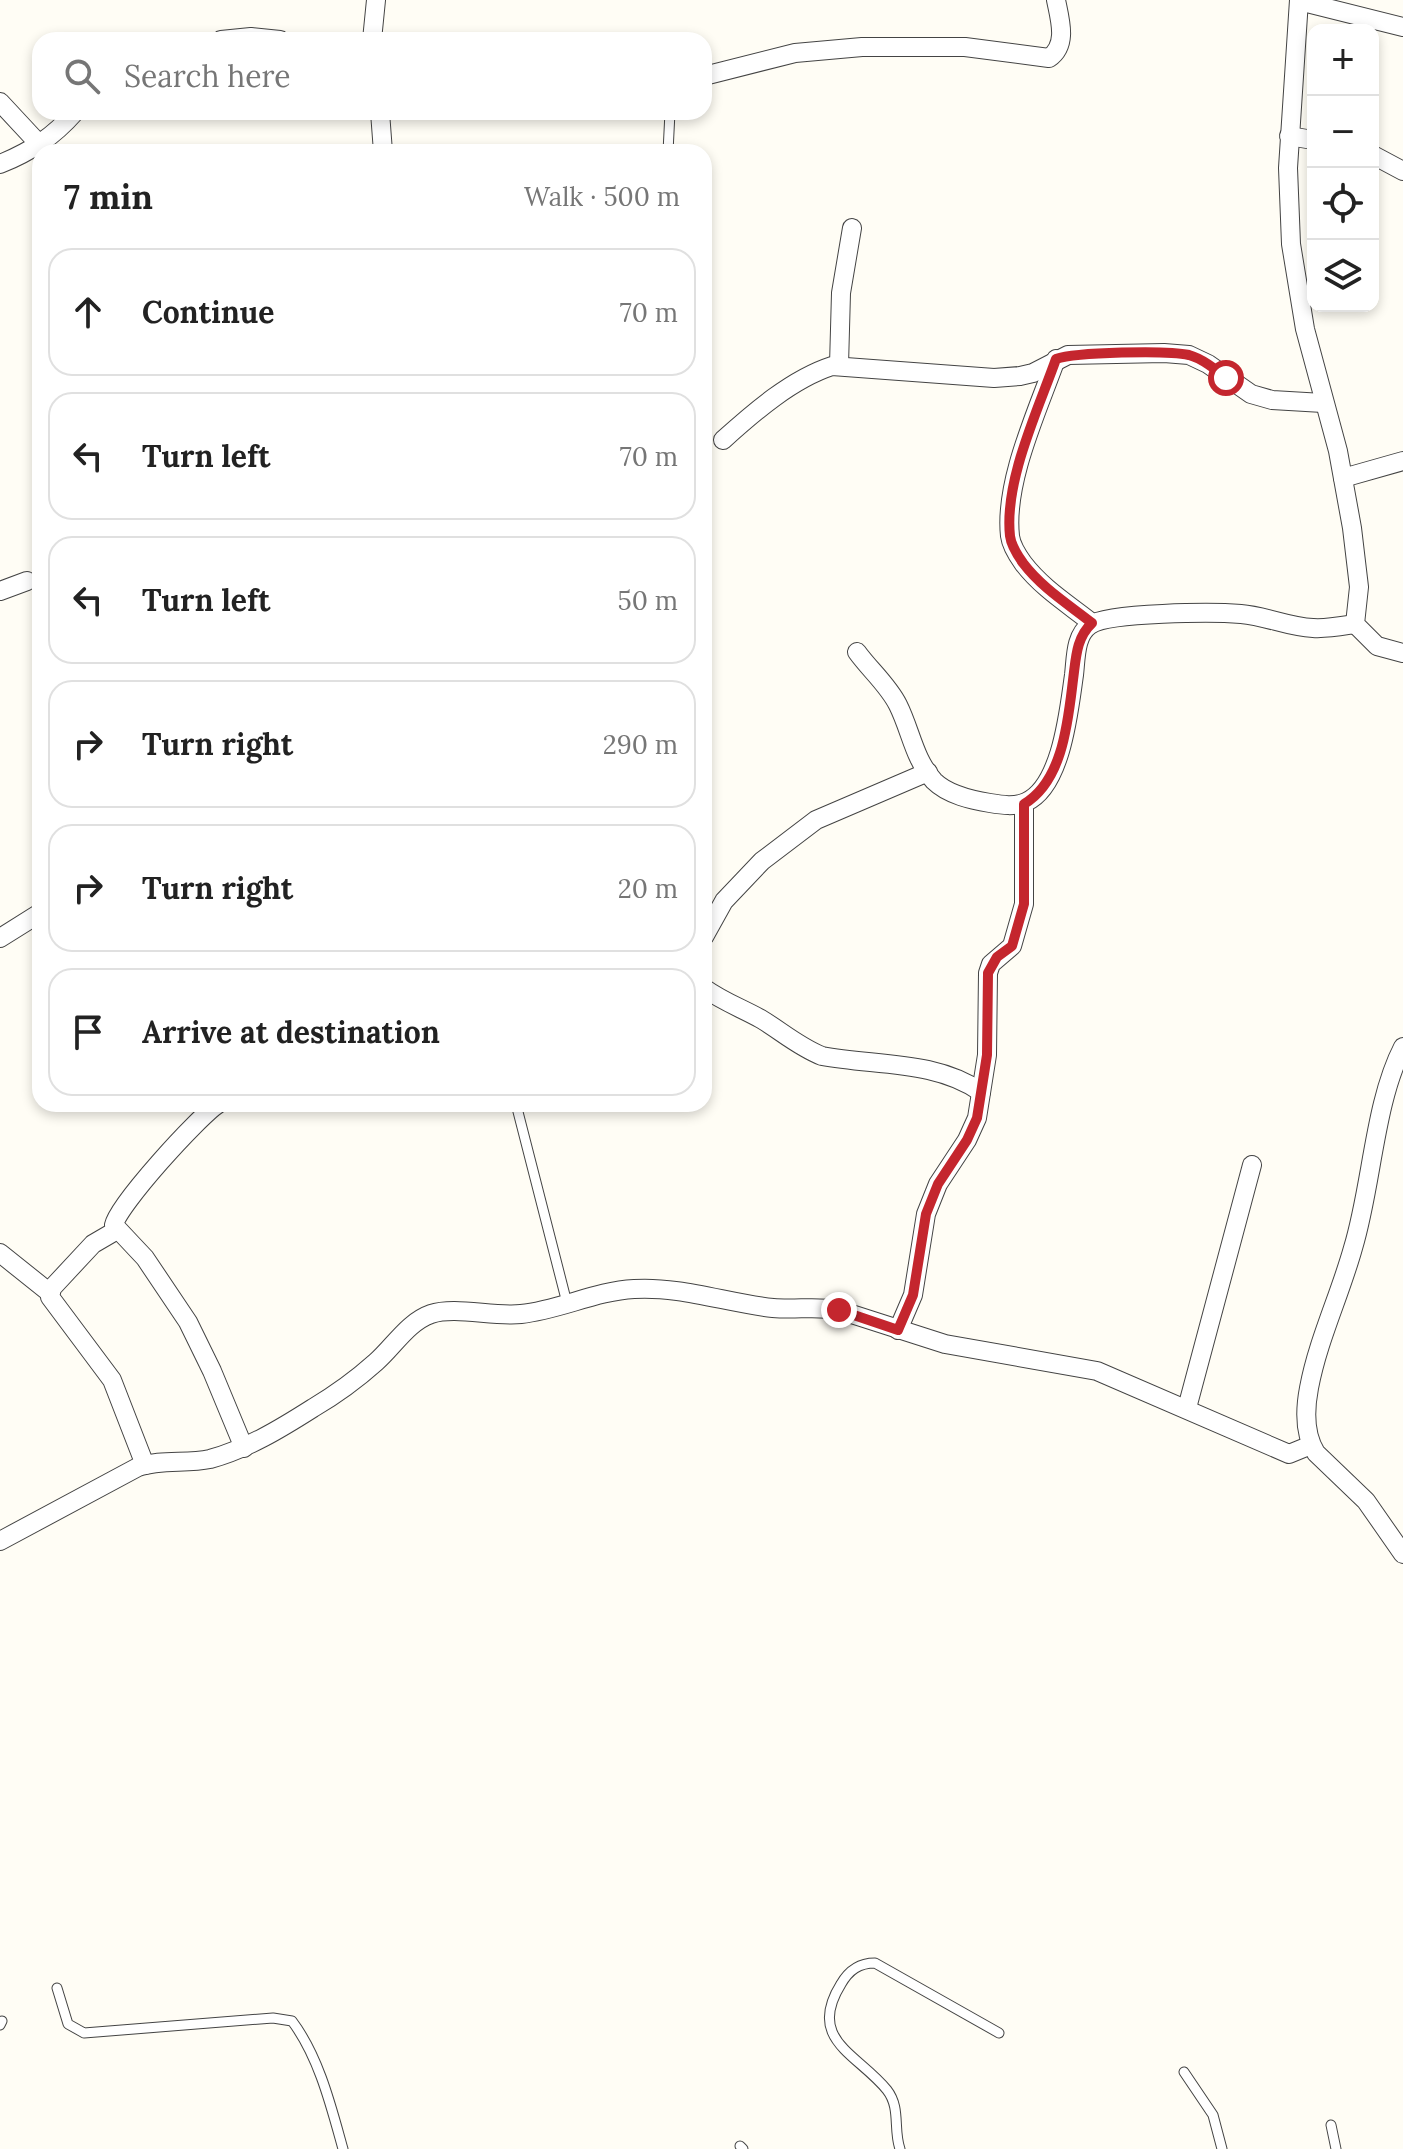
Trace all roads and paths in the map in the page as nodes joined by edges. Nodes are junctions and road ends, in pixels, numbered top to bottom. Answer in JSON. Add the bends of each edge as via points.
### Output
{"nodes":[{"id":1,"x":376,"y":0,"type":"edge"},
{"id":2,"x":1056,"y":0,"type":"edge"},
{"id":3,"x":1299,"y":1,"type":"edge"},
{"id":4,"x":1403,"y":27,"type":"edge"},
{"id":5,"x":373,"y":32,"type":"edge"},
{"id":6,"x":712,"y":74,"type":"edge"},
{"id":7,"x":0,"y":102,"type":"edge"},
{"id":8,"x":67,"y":120,"type":"edge"},
{"id":9,"x":381,"y":120,"type":"edge"},
{"id":10,"x":670,"y":120,"type":"edge"},
{"id":11,"x":1289,"y":136,"type":"junction"},
{"id":12,"x":1307,"y":139,"type":"edge"},
{"id":13,"x":39,"y":144,"type":"edge"},
{"id":14,"x":41,"y":144,"type":"edge"},
{"id":15,"x":382,"y":144,"type":"edge"},
{"id":16,"x":668,"y":144,"type":"edge"},
{"id":17,"x":32,"y":149,"type":"edge"},
{"id":18,"x":1379,"y":158,"type":"edge"},
{"id":19,"x":0,"y":164,"type":"edge"},
{"id":20,"x":1403,"y":171,"type":"edge"},
{"id":21,"x":852,"y":228,"type":"dead end"},
{"id":22,"x":1056,"y":359,"type":"junction"},
{"id":23,"x":839,"y":365,"type":"junction"},
{"id":24,"x":1323,"y":403,"type":"junction"},
{"id":25,"x":723,"y":440,"type":"dead end"},
{"id":26,"x":1403,"y":461,"type":"edge"},
{"id":27,"x":1343,"y":478,"type":"junction"},
{"id":28,"x":27,"y":581,"type":"dead end"},
{"id":29,"x":0,"y":591,"type":"edge"},
{"id":30,"x":1092,"y":623,"type":"junction"},
{"id":31,"x":1355,"y":624,"type":"junction"},
{"id":32,"x":857,"y":652,"type":"dead end"},
{"id":33,"x":1403,"y":653,"type":"edge"},
{"id":34,"x":928,"y":772,"type":"junction"},
{"id":35,"x":1024,"y":804,"type":"junction"},
{"id":36,"x":32,"y":918,"type":"edge"},
{"id":37,"x":712,"y":923,"type":"edge"},
{"id":38,"x":0,"y":938,"type":"edge"},
{"id":39,"x":712,"y":994,"type":"edge"},
{"id":40,"x":1403,"y":1047,"type":"edge"},
{"id":41,"x":981,"y":1092,"type":"junction"},
{"id":42,"x":209,"y":1112,"type":"edge"},
{"id":43,"x":518,"y":1112,"type":"edge"},
{"id":44,"x":1252,"y":1165,"type":"dead end"},
{"id":45,"x":117,"y":1230,"type":"junction"},
{"id":46,"x":0,"y":1253,"type":"edge"},
{"id":47,"x":50,"y":1293,"type":"junction"},
{"id":48,"x":567,"y":1303,"type":"junction"},
{"id":49,"x":898,"y":1330,"type":"junction"},
{"id":50,"x":1187,"y":1408,"type":"junction"},
{"id":51,"x":1311,"y":1445,"type":"junction"},
{"id":52,"x":244,"y":1448,"type":"junction"},
{"id":53,"x":145,"y":1465,"type":"junction"},
{"id":54,"x":0,"y":1541,"type":"edge"},
{"id":55,"x":1403,"y":1554,"type":"edge"},
{"id":56,"x":57,"y":1988,"type":"dead end"},
{"id":57,"x":999,"y":2033,"type":"dead end"},
{"id":58,"x":1184,"y":2072,"type":"dead end"},
{"id":59,"x":1331,"y":2125,"type":"dead end"},
{"id":60,"x":343,"y":2149,"type":"edge"},
{"id":61,"x":900,"y":2149,"type":"edge"},
{"id":62,"x":1222,"y":2149,"type":"edge"},
{"id":63,"x":1336,"y":2149,"type":"edge"}],
"edges":[{"from":1,"to":5,"type":"street"},
{"from":2,"to":6,"type":"street","via":[[1061,44],[1049,58],[965,47],[862,47],[795,53]]},
{"from":3,"to":4,"type":"street"},
{"from":3,"to":11,"type":"street"},
{"from":7,"to":13,"type":"street"},
{"from":8,"to":14,"type":"street"},
{"from":9,"to":15,"type":"street"},
{"from":10,"to":16,"type":"lane"},
{"from":11,"to":12,"type":"street"},
{"from":11,"to":24,"type":"street","via":[[1291,244]]},
{"from":17,"to":19,"type":"street"},
{"from":18,"to":20,"type":"street"},
{"from":21,"to":23,"type":"street","via":[[841,293]]},
{"from":22,"to":23,"type":"street","via":[[1020,376],[994,378]]},
{"from":22,"to":24,"type":"street","via":[[1083,354],[1189,355],[1251,394]]},
{"from":22,"to":30,"type":"street","via":[[1019,464],[1010,539],[1042,585]]},
{"from":23,"to":25,"type":"street","via":[[789,388]]},
{"from":24,"to":27,"type":"street"},
{"from":26,"to":27,"type":"street"},
{"from":27,"to":31,"type":"street","via":[[1359,587]]},
{"from":28,"to":29,"type":"street"},
{"from":30,"to":31,"type":"street","via":[[1116,617],[1243,614],[1290,626]]},
{"from":30,"to":35,"type":"street","via":[[1078,648],[1054,768]]},
{"from":31,"to":33,"type":"street","via":[[1377,646]]},
{"from":32,"to":34,"type":"street","via":[[900,708]]},
{"from":34,"to":35,"type":"street","via":[[949,792],[979,801]]},
{"from":34,"to":37,"type":"street","via":[[816,820],[762,861],[724,901]]},
{"from":35,"to":41,"type":"street","via":[[1024,904],[1012,946],[988,973]]},
{"from":36,"to":38,"type":"street"},
{"from":39,"to":41,"type":"street","via":[[822,1056],[938,1071]]},
{"from":40,"to":51,"type":"street","via":[[1388,1083],[1353,1248],[1309,1388],[1306,1423]]},
{"from":41,"to":49,"type":"street","via":[[977,1118],[926,1214],[913,1295]]},
{"from":42,"to":45,"type":"street","via":[[119,1211]]},
{"from":43,"to":48,"type":"lane"},
{"from":44,"to":50,"type":"street"},
{"from":45,"to":47,"type":"street","via":[[93,1244]]},
{"from":45,"to":52,"type":"street","via":[[145,1258],[188,1322]]},
{"from":46,"to":47,"type":"street"},
{"from":47,"to":53,"type":"street","via":[[112,1380]]},
{"from":48,"to":49,"type":"street","via":[[654,1290],[773,1308],[823,1307]]},
{"from":48,"to":52,"type":"street","via":[[526,1313],[433,1313],[356,1380]]},
{"from":49,"to":50,"type":"street","via":[[958,1347],[1097,1371]]},
{"from":50,"to":51,"type":"street","via":[[1289,1454]]},
{"from":51,"to":55,"type":"street","via":[[1366,1501]]},
{"from":52,"to":53,"type":"street","via":[[186,1463]]},
{"from":53,"to":54,"type":"street"},
{"from":56,"to":60,"type":"lane","via":[[68,2024],[84,2033],[273,2018],[292,2021],[314,2059]]},
{"from":57,"to":61,"type":"lane","via":[[875,1963],[853,1969],[830,2010],[830,2027],[837,2043],[886,2090],[897,2109]]},
{"from":58,"to":62,"type":"lane","via":[[1213,2115]]},
{"from":59,"to":63,"type":"lane"}]}
